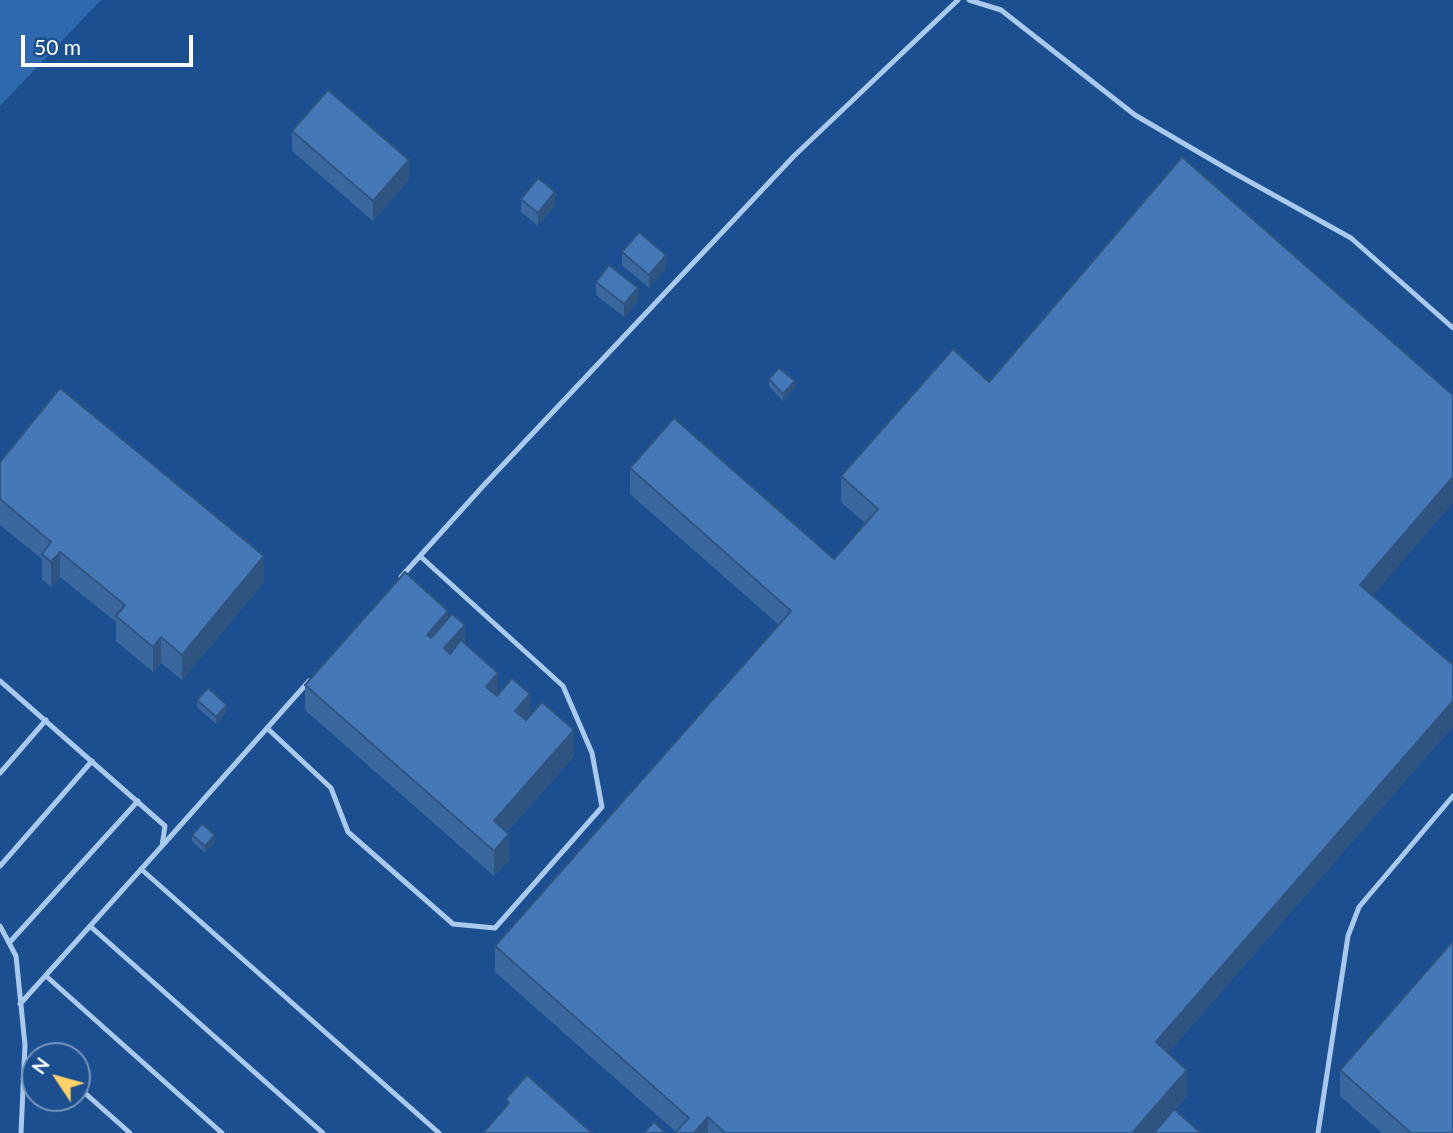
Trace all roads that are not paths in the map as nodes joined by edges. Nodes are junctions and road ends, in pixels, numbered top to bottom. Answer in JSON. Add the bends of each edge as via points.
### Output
{"nodes":[{"id":1,"x":958,"y":0,"type":"edge"},
{"id":2,"x":969,"y":0,"type":"edge"},
{"id":3,"x":1453,"y":328,"type":"edge"},
{"id":4,"x":421,"y":556,"type":"junction"},
{"id":5,"x":393,"y":586,"type":"edge"},
{"id":6,"x":312,"y":677,"type":"edge"},
{"id":7,"x":0,"y":681,"type":"edge"},
{"id":8,"x":46,"y":720,"type":"junction"},
{"id":9,"x":267,"y":728,"type":"junction"},
{"id":10,"x":93,"y":761,"type":"junction"},
{"id":11,"x":0,"y":773,"type":"edge"},
{"id":12,"x":1453,"y":796,"type":"edge"},
{"id":13,"x":138,"y":801,"type":"junction"},
{"id":14,"x":162,"y":846,"type":"junction"},
{"id":15,"x":0,"y":866,"type":"edge"},
{"id":16,"x":141,"y":869,"type":"junction"},
{"id":17,"x":0,"y":926,"type":"edge"},
{"id":18,"x":90,"y":926,"type":"junction"},
{"id":19,"x":9,"y":943,"type":"junction"},
{"id":20,"x":46,"y":976,"type":"junction"},
{"id":21,"x":20,"y":1004,"type":"junction"},
{"id":22,"x":24,"y":1042,"type":"edge"},
{"id":23,"x":91,"y":1098,"type":"edge"},
{"id":24,"x":22,"y":1112,"type":"edge"},
{"id":25,"x":1320,"y":1132,"type":"edge"},
{"id":26,"x":21,"y":1133,"type":"edge"},
{"id":27,"x":130,"y":1133,"type":"edge"},
{"id":28,"x":222,"y":1133,"type":"edge"},
{"id":29,"x":323,"y":1133,"type":"edge"},
{"id":30,"x":439,"y":1133,"type":"edge"}],
"edges":[{"from":1,"to":4,"type":"lane","via":[[794,156]]},
{"from":2,"to":3,"type":"lane","via":[[1001,10],[1135,115],[1351,239]]},
{"from":4,"to":5,"type":"lane"},
{"from":4,"to":9,"type":"lane","via":[[563,686],[592,753],[602,807],[495,928],[453,924],[359,842],[348,832],[331,788]]},
{"from":6,"to":9,"type":"lane"},
{"from":7,"to":8,"type":"lane"},
{"from":8,"to":10,"type":"lane"},
{"from":8,"to":11,"type":"lane"},
{"from":9,"to":14,"type":"lane"},
{"from":10,"to":13,"type":"lane"},
{"from":10,"to":15,"type":"lane"},
{"from":12,"to":25,"type":"lane","via":[[1359,907],[1348,936]]},
{"from":13,"to":14,"type":"lane","via":[[165,826]]},
{"from":13,"to":19,"type":"lane"},
{"from":14,"to":16,"type":"lane"},
{"from":16,"to":18,"type":"lane"},
{"from":16,"to":30,"type":"lane"},
{"from":17,"to":19,"type":"lane"},
{"from":18,"to":20,"type":"lane"},
{"from":18,"to":29,"type":"lane"},
{"from":19,"to":21,"type":"lane","via":[[16,956]]},
{"from":20,"to":21,"type":"lane"},
{"from":20,"to":28,"type":"lane"},
{"from":21,"to":22,"type":"lane"},
{"from":23,"to":27,"type":"lane"},
{"from":24,"to":26,"type":"lane"}]}
